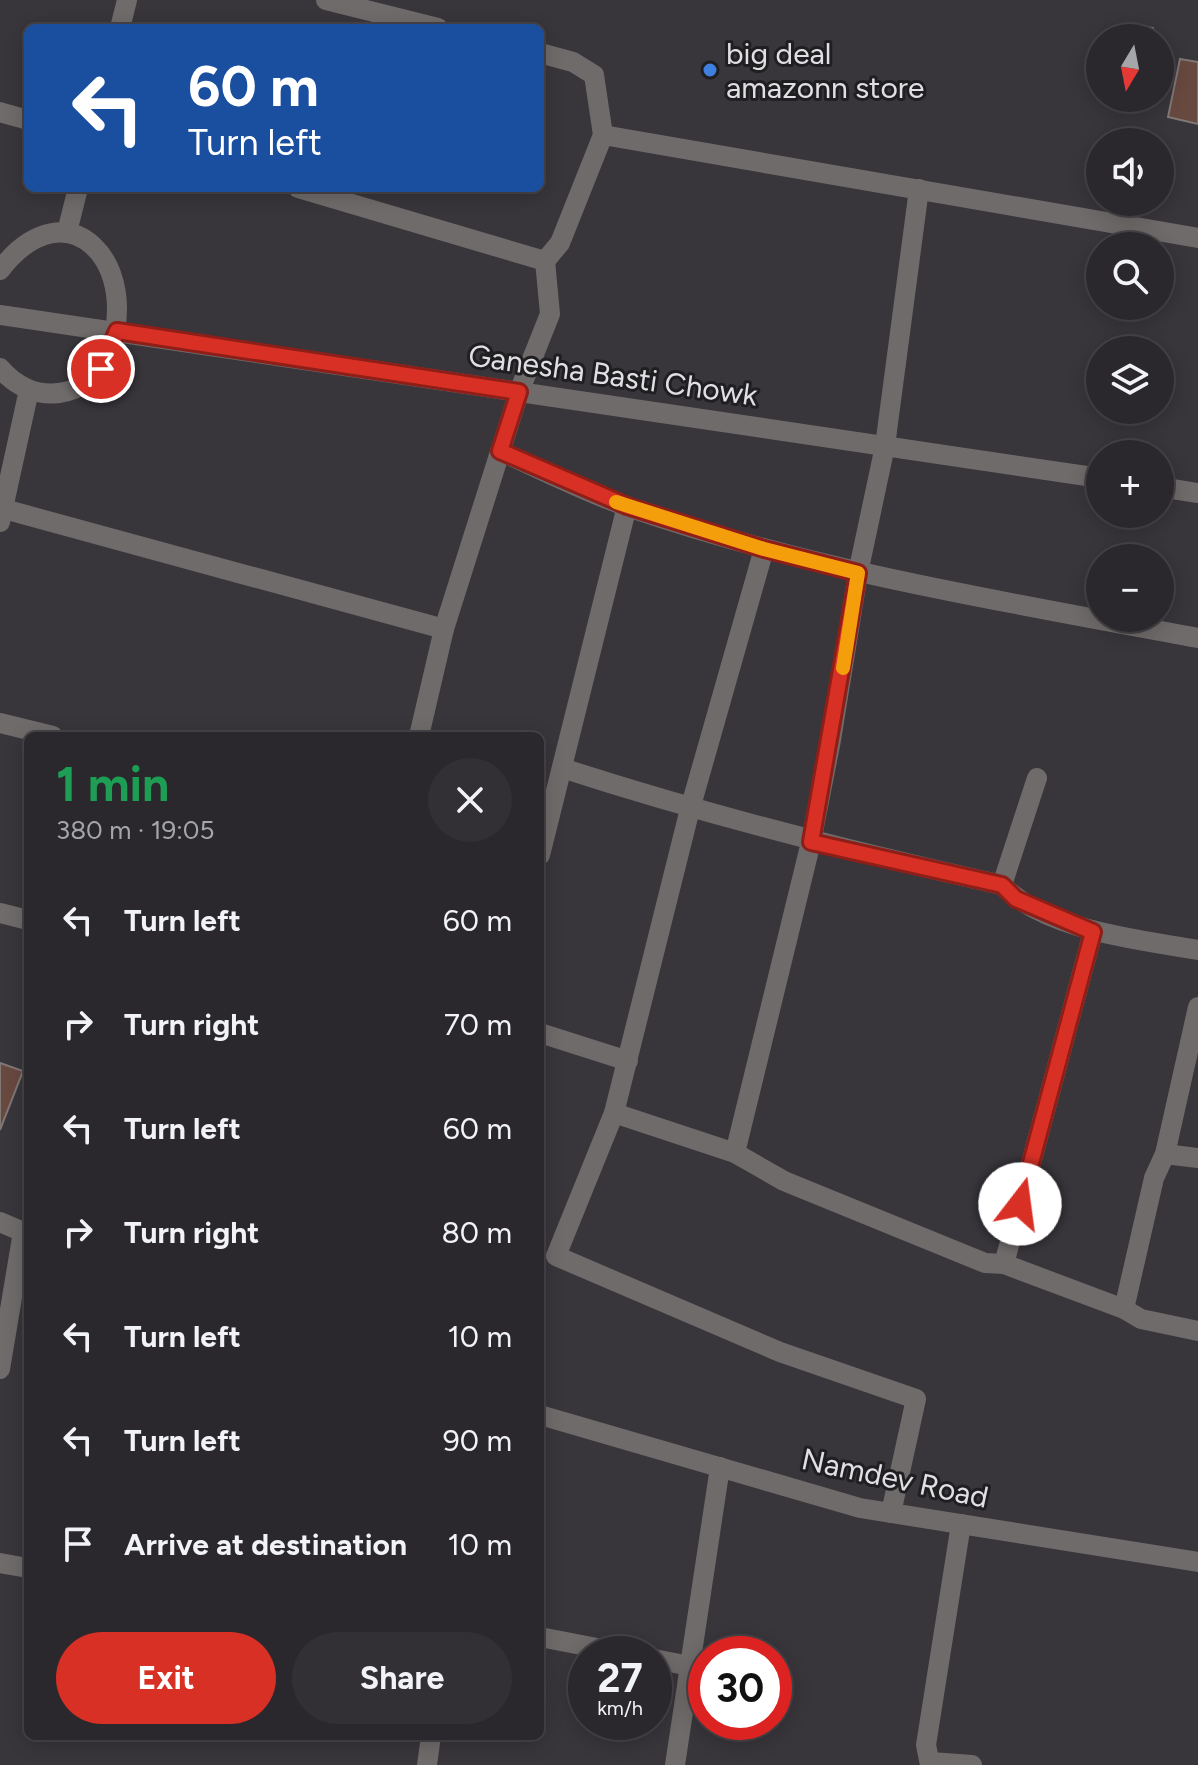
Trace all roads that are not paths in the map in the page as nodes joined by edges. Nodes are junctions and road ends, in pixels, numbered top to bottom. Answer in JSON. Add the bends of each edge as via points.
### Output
{"nodes":[{"id":1,"x":127,"y":0,"type":"edge"},
{"id":2,"x":326,"y":0,"type":"edge"},
{"id":3,"x":121,"y":24,"type":"edge"},
{"id":4,"x":422,"y":24,"type":"edge"},
{"id":5,"x":544,"y":54,"type":"edge"},
{"id":6,"x":0,"y":112,"type":"edge"},
{"id":7,"x":24,"y":119,"type":"edge"},
{"id":8,"x":603,"y":135,"type":"junction"},
{"id":9,"x":919,"y":189,"type":"junction"},
{"id":10,"x":77,"y":192,"type":"edge"},
{"id":11,"x":312,"y":192,"type":"edge"},
{"id":12,"x":67,"y":232,"type":"junction"},
{"id":13,"x":1198,"y":238,"type":"edge"},
{"id":14,"x":545,"y":261,"type":"junction"},
{"id":15,"x":0,"y":270,"type":"edge"},
{"id":16,"x":0,"y":315,"type":"edge"},
{"id":17,"x":117,"y":331,"type":"junction"},
{"id":18,"x":0,"y":368,"type":"edge"},
{"id":19,"x":29,"y":390,"type":"junction"},
{"id":20,"x":519,"y":392,"type":"junction"},
{"id":21,"x":885,"y":446,"type":"junction"},
{"id":22,"x":500,"y":451,"type":"junction"},
{"id":23,"x":1086,"y":476,"type":"edge"},
{"id":24,"x":1174,"y":489,"type":"edge"},
{"id":25,"x":1198,"y":493,"type":"edge"},
{"id":26,"x":627,"y":506,"type":"junction"},
{"id":27,"x":1,"y":513,"type":"edge"},
{"id":28,"x":764,"y":549,"type":"junction"},
{"id":29,"x":858,"y":573,"type":"junction"},
{"id":30,"x":444,"y":629,"type":"junction"},
{"id":31,"x":1198,"y":638,"type":"edge"},
{"id":32,"x":0,"y":723,"type":"edge"},
{"id":33,"x":37,"y":732,"type":"edge"},
{"id":34,"x":420,"y":732,"type":"edge"},
{"id":35,"x":562,"y":768,"type":"junction"},
{"id":36,"x":1037,"y":778,"type":"dead end"},
{"id":37,"x":690,"y":809,"type":"junction"},
{"id":38,"x":544,"y":839,"type":"edge"},
{"id":39,"x":811,"y":842,"type":"junction"},
{"id":40,"x":1002,"y":885,"type":"junction"},
{"id":41,"x":0,"y":913,"type":"edge"},
{"id":42,"x":24,"y":919,"type":"edge"},
{"id":43,"x":1093,"y":932,"type":"junction"},
{"id":44,"x":1198,"y":950,"type":"edge"},
{"id":45,"x":1198,"y":1007,"type":"edge"},
{"id":46,"x":544,"y":1034,"type":"edge"},
{"id":47,"x":628,"y":1061,"type":"junction"},
{"id":48,"x":614,"y":1113,"type":"junction"},
{"id":49,"x":735,"y":1153,"type":"junction"},
{"id":50,"x":1165,"y":1154,"type":"junction"},
{"id":51,"x":1198,"y":1158,"type":"edge"},
{"id":52,"x":0,"y":1222,"type":"edge"},
{"id":53,"x":24,"y":1233,"type":"edge"},
{"id":54,"x":24,"y":1238,"type":"edge"},
{"id":55,"x":1004,"y":1264,"type":"junction"},
{"id":56,"x":1124,"y":1309,"type":"junction"},
{"id":57,"x":1198,"y":1331,"type":"edge"},
{"id":58,"x":0,"y":1369,"type":"edge"},
{"id":59,"x":544,"y":1416,"type":"edge"},
{"id":60,"x":720,"y":1467,"type":"junction"},
{"id":61,"x":891,"y":1513,"type":"junction"},
{"id":62,"x":961,"y":1524,"type":"junction"},
{"id":63,"x":1198,"y":1562,"type":"edge"},
{"id":64,"x":0,"y":1563,"type":"edge"},
{"id":65,"x":24,"y":1567,"type":"edge"},
{"id":66,"x":695,"y":1636,"type":"edge"},
{"id":67,"x":544,"y":1638,"type":"edge"},
{"id":68,"x":568,"y":1642,"type":"edge"},
{"id":69,"x":688,"y":1679,"type":"edge"},
{"id":70,"x":430,"y":1740,"type":"edge"},
{"id":71,"x":930,"y":1763,"type":"edge"},
{"id":72,"x":427,"y":1765,"type":"edge"},
{"id":73,"x":675,"y":1765,"type":"edge"},
{"id":74,"x":972,"y":1765,"type":"edge"}],
"edges":[{"from":1,"to":3,"type":"street"},
{"from":2,"to":4,"type":"street"},
{"from":5,"to":8,"type":"street","via":[[594,75]]},
{"from":6,"to":7,"type":"street"},
{"from":8,"to":9,"type":"street"},
{"from":8,"to":14,"type":"street","via":[[560,243]]},
{"from":9,"to":13,"type":"street"},
{"from":9,"to":21,"type":"street"},
{"from":10,"to":12,"type":"street"},
{"from":11,"to":14,"type":"street"},
{"from":12,"to":15,"type":"street","via":[[31,241]]},
{"from":12,"to":17,"type":"street","via":[[93,245],[111,268]]},
{"from":14,"to":20,"type":"street","via":[[550,314]]},
{"from":16,"to":17,"type":"street","name":"Ganesha Basti Chowk"},
{"from":17,"to":19,"type":"street","via":[[101,369],[86,383],[64,393]]},
{"from":17,"to":20,"type":"street","name":"Ganesha Basti Chowk"},
{"from":18,"to":19,"type":"street"},
{"from":19,"to":27,"type":"street"},
{"from":20,"to":21,"type":"street","name":"Ganesha Basti Chowk"},
{"from":20,"to":22,"type":"street"},
{"from":21,"to":23,"type":"street","name":"Ganesha Basti Chowk"},
{"from":21,"to":29,"type":"street"},
{"from":22,"to":26,"type":"street"},
{"from":22,"to":30,"type":"street"},
{"from":24,"to":25,"type":"street"},
{"from":26,"to":28,"type":"street"},
{"from":26,"to":35,"type":"street"},
{"from":27,"to":30,"type":"street"},
{"from":28,"to":29,"type":"street"},
{"from":28,"to":37,"type":"street"},
{"from":29,"to":31,"type":"street"},
{"from":29,"to":39,"type":"street"},
{"from":30,"to":34,"type":"street"},
{"from":32,"to":33,"type":"street"},
{"from":35,"to":37,"type":"street"},
{"from":35,"to":38,"type":"street"},
{"from":36,"to":40,"type":"street"},
{"from":37,"to":39,"type":"street"},
{"from":37,"to":47,"type":"street"},
{"from":39,"to":40,"type":"street"},
{"from":39,"to":49,"type":"street"},
{"from":40,"to":43,"type":"street","via":[[1016,899]]},
{"from":41,"to":42,"type":"street"},
{"from":43,"to":44,"type":"street"},
{"from":43,"to":55,"type":"street"},
{"from":45,"to":50,"type":"street"},
{"from":46,"to":47,"type":"street"},
{"from":47,"to":48,"type":"street"},
{"from":48,"to":49,"type":"street"},
{"from":48,"to":61,"type":"street","via":[[556,1256],[780,1352],[916,1399]]},
{"from":49,"to":55,"type":"street","via":[[827,1199],[985,1263]]},
{"from":50,"to":51,"type":"street"},
{"from":50,"to":56,"type":"street","via":[[1154,1178]]},
{"from":52,"to":53,"type":"street"},
{"from":54,"to":58,"type":"street"},
{"from":55,"to":56,"type":"street"},
{"from":56,"to":57,"type":"street","via":[[1141,1319]]},
{"from":59,"to":60,"type":"street","name":"Namdev Road"},
{"from":60,"to":61,"type":"street","name":"Namdev Road"},
{"from":60,"to":66,"type":"street"},
{"from":61,"to":62,"type":"street","name":"Namdev Road"},
{"from":62,"to":63,"type":"street","name":"Namdev Road"},
{"from":62,"to":71,"type":"street","via":[[926,1745]]},
{"from":64,"to":65,"type":"street"},
{"from":67,"to":68,"type":"street"},
{"from":69,"to":73,"type":"street"},
{"from":70,"to":72,"type":"street"},
{"from":71,"to":74,"type":"street"}]}
